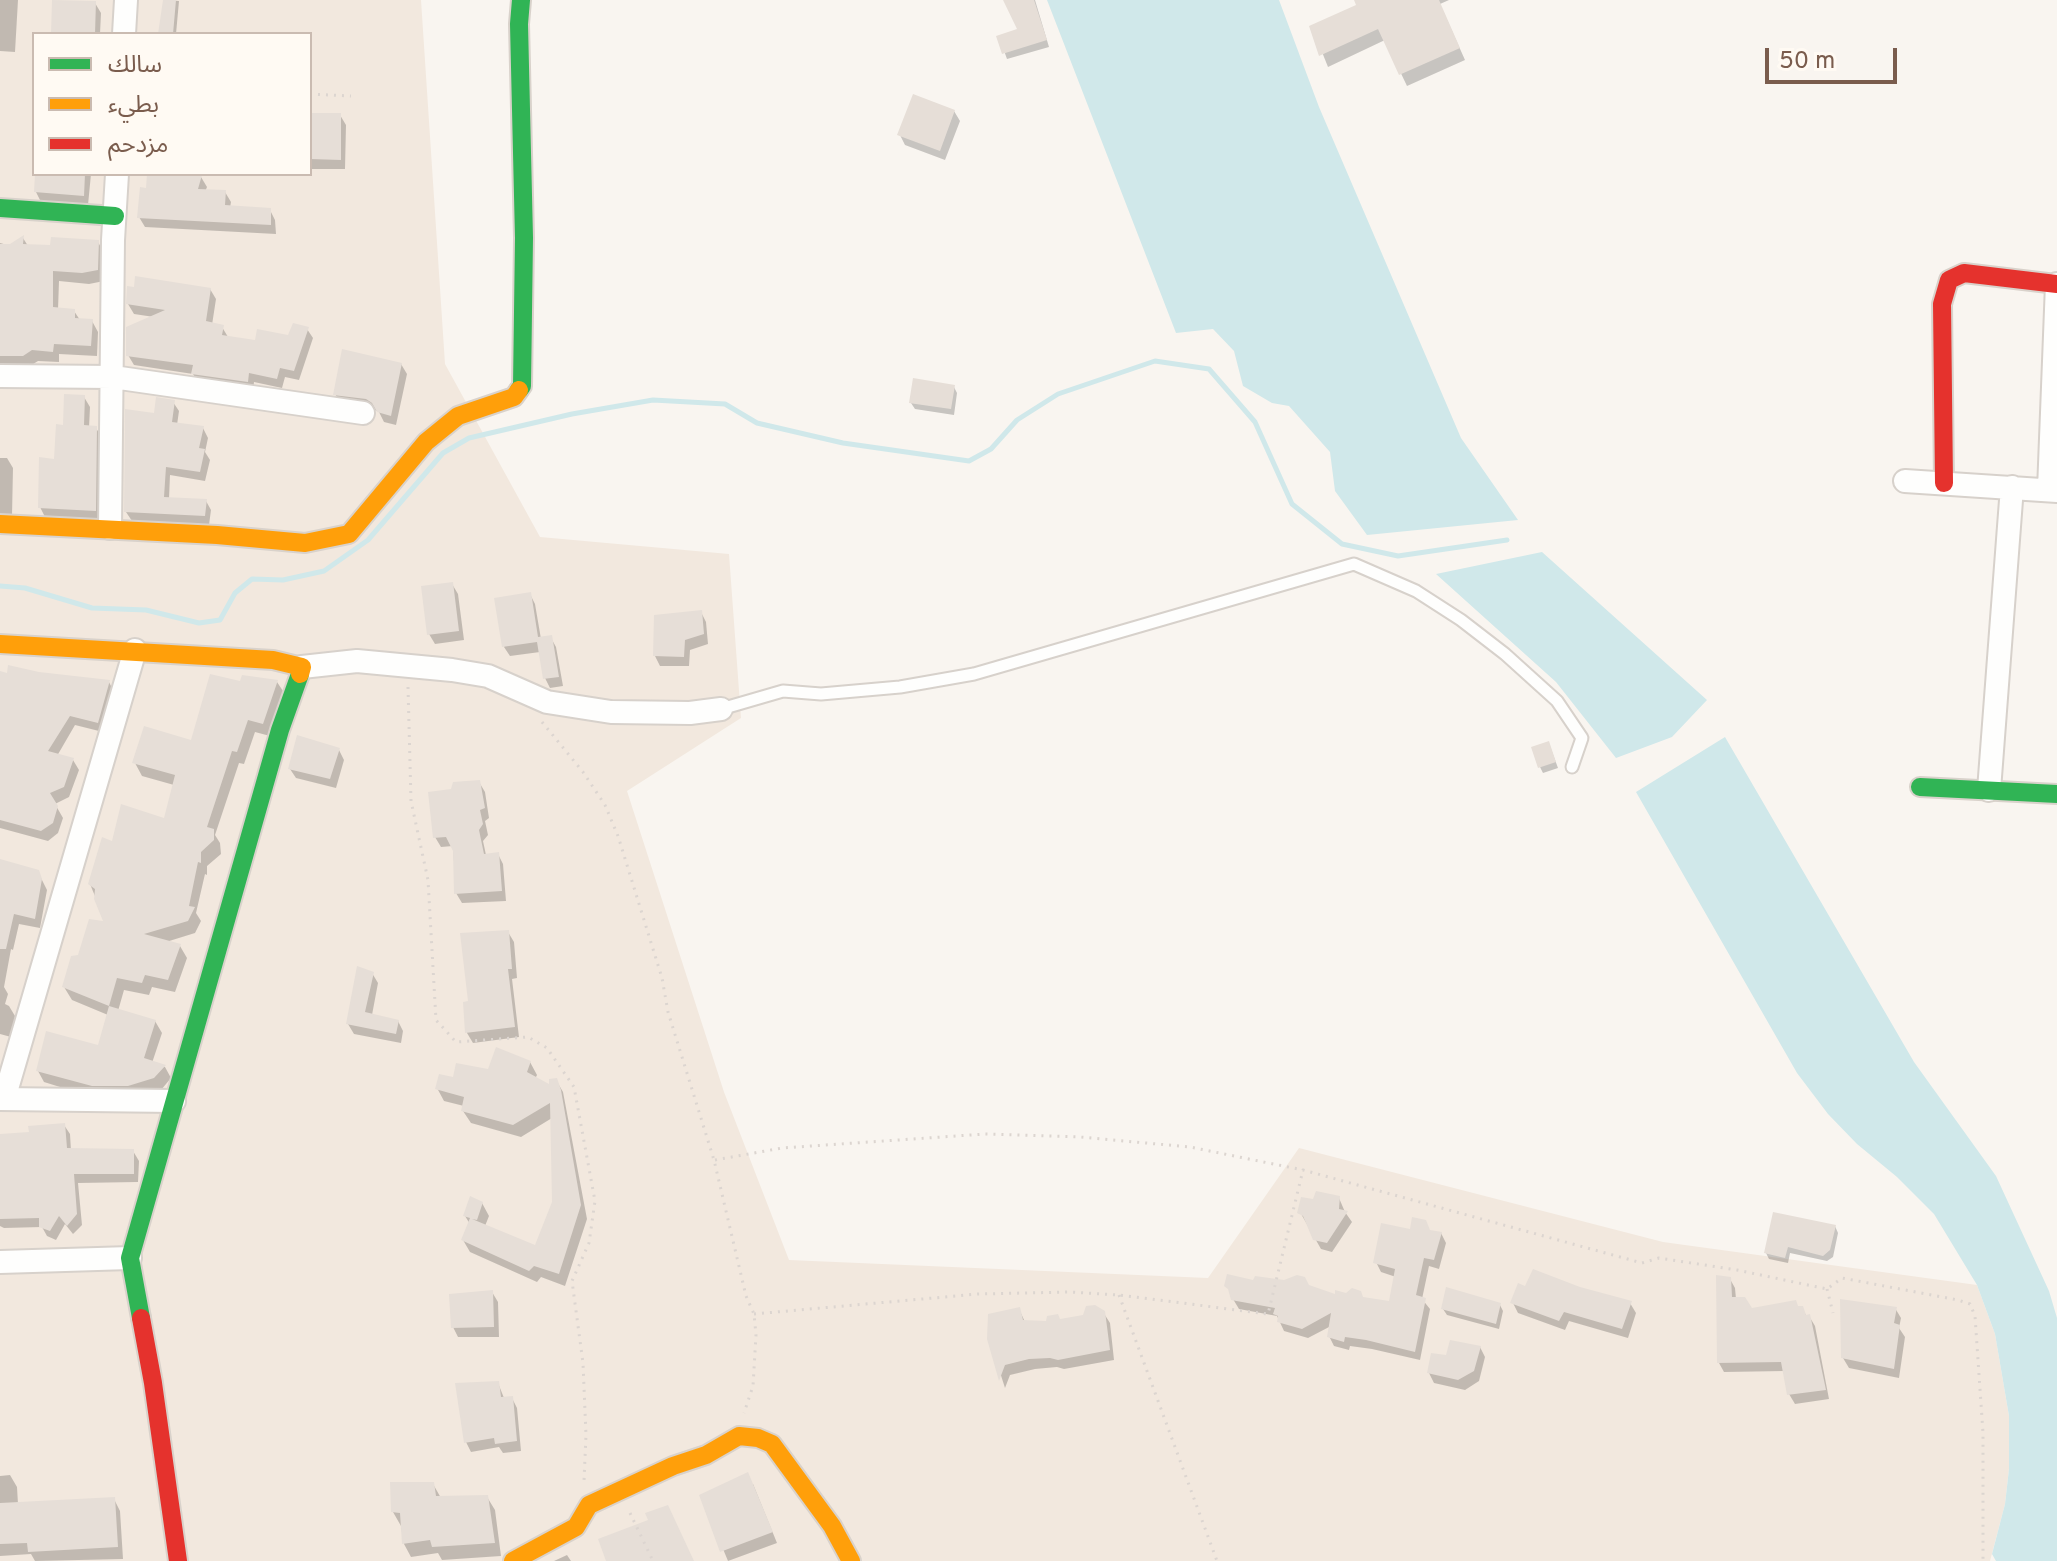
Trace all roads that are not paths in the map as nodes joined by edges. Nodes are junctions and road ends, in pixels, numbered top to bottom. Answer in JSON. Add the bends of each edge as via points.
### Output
{"nodes":[{"id":1,"x":126,"y":0,"type":"edge"},
{"id":2,"x":521,"y":0,"type":"edge"},
{"id":3,"x":124,"y":32,"type":"edge"},
{"id":4,"x":117,"y":176,"type":"edge"},
{"id":5,"x":0,"y":208,"type":"edge"},
{"id":6,"x":115,"y":216,"type":"junction"},
{"id":7,"x":2057,"y":284,"type":"edge"},
{"id":8,"x":0,"y":376,"type":"edge"},
{"id":9,"x":113,"y":377,"type":"junction"},
{"id":10,"x":363,"y":413,"type":"dead end"},
{"id":11,"x":1905,"y":481,"type":"dead end"},
{"id":12,"x":1944,"y":483,"type":"junction"},
{"id":13,"x":2012,"y":487,"type":"junction"},
{"id":14,"x":2053,"y":490,"type":"edge"},
{"id":15,"x":0,"y":524,"type":"edge"},
{"id":16,"x":110,"y":528,"type":"junction"},
{"id":17,"x":0,"y":644,"type":"edge"},
{"id":18,"x":135,"y":650,"type":"junction"},
{"id":19,"x":302,"y":667,"type":"junction"},
{"id":20,"x":721,"y":709,"type":"joint"},
{"id":21,"x":1572,"y":767,"type":"dead end"},
{"id":22,"x":1920,"y":787,"type":"dead end"},
{"id":23,"x":1989,"y":790,"type":"junction"},
{"id":24,"x":2057,"y":794,"type":"edge"},
{"id":25,"x":2,"y":1099,"type":"edge"},
{"id":26,"x":174,"y":1101,"type":"junction"},
{"id":27,"x":130,"y":1258,"type":"junction"},
{"id":28,"x":0,"y":1262,"type":"edge"},
{"id":29,"x":178,"y":1561,"type":"edge"},
{"id":30,"x":513,"y":1561,"type":"edge"},
{"id":31,"x":851,"y":1561,"type":"edge"}],
"edges":[{"from":1,"to":3,"type":"street"},
{"from":2,"to":16,"type":"street","via":[[522,386],[514,397],[458,416],[426,442],[349,534],[305,543]]},
{"from":4,"to":6,"type":"street"},
{"from":5,"to":6,"type":"street"},
{"from":6,"to":9,"type":"street"},
{"from":7,"to":12,"type":"street","via":[[1964,273],[1949,280],[1942,304]]},
{"from":7,"to":14,"type":"street"},
{"from":8,"to":9,"type":"street"},
{"from":9,"to":10,"type":"street"},
{"from":9,"to":16,"type":"street"},
{"from":11,"to":12,"type":"street"},
{"from":12,"to":13,"type":"street"},
{"from":13,"to":14,"type":"street"},
{"from":13,"to":23,"type":"street"},
{"from":15,"to":16,"type":"street"},
{"from":17,"to":18,"type":"street"},
{"from":18,"to":19,"type":"street","via":[[273,660]]},
{"from":18,"to":25,"type":"street"},
{"from":19,"to":20,"type":"street","via":[[357,661],[488,676],[547,702],[611,712]]},
{"from":19,"to":26,"type":"street"},
{"from":20,"to":21,"type":"lane","via":[[783,691],[821,694],[900,687],[974,674],[1354,564],[1416,591],[1461,620],[1557,701],[1582,738]]},
{"from":22,"to":23,"type":"street"},
{"from":23,"to":24,"type":"street"},
{"from":25,"to":26,"type":"street"},
{"from":26,"to":27,"type":"street"},
{"from":27,"to":28,"type":"street"},
{"from":27,"to":29,"type":"street"},
{"from":30,"to":31,"type":"street","via":[[576,1527],[589,1505],[739,1436],[772,1444]]}]}
